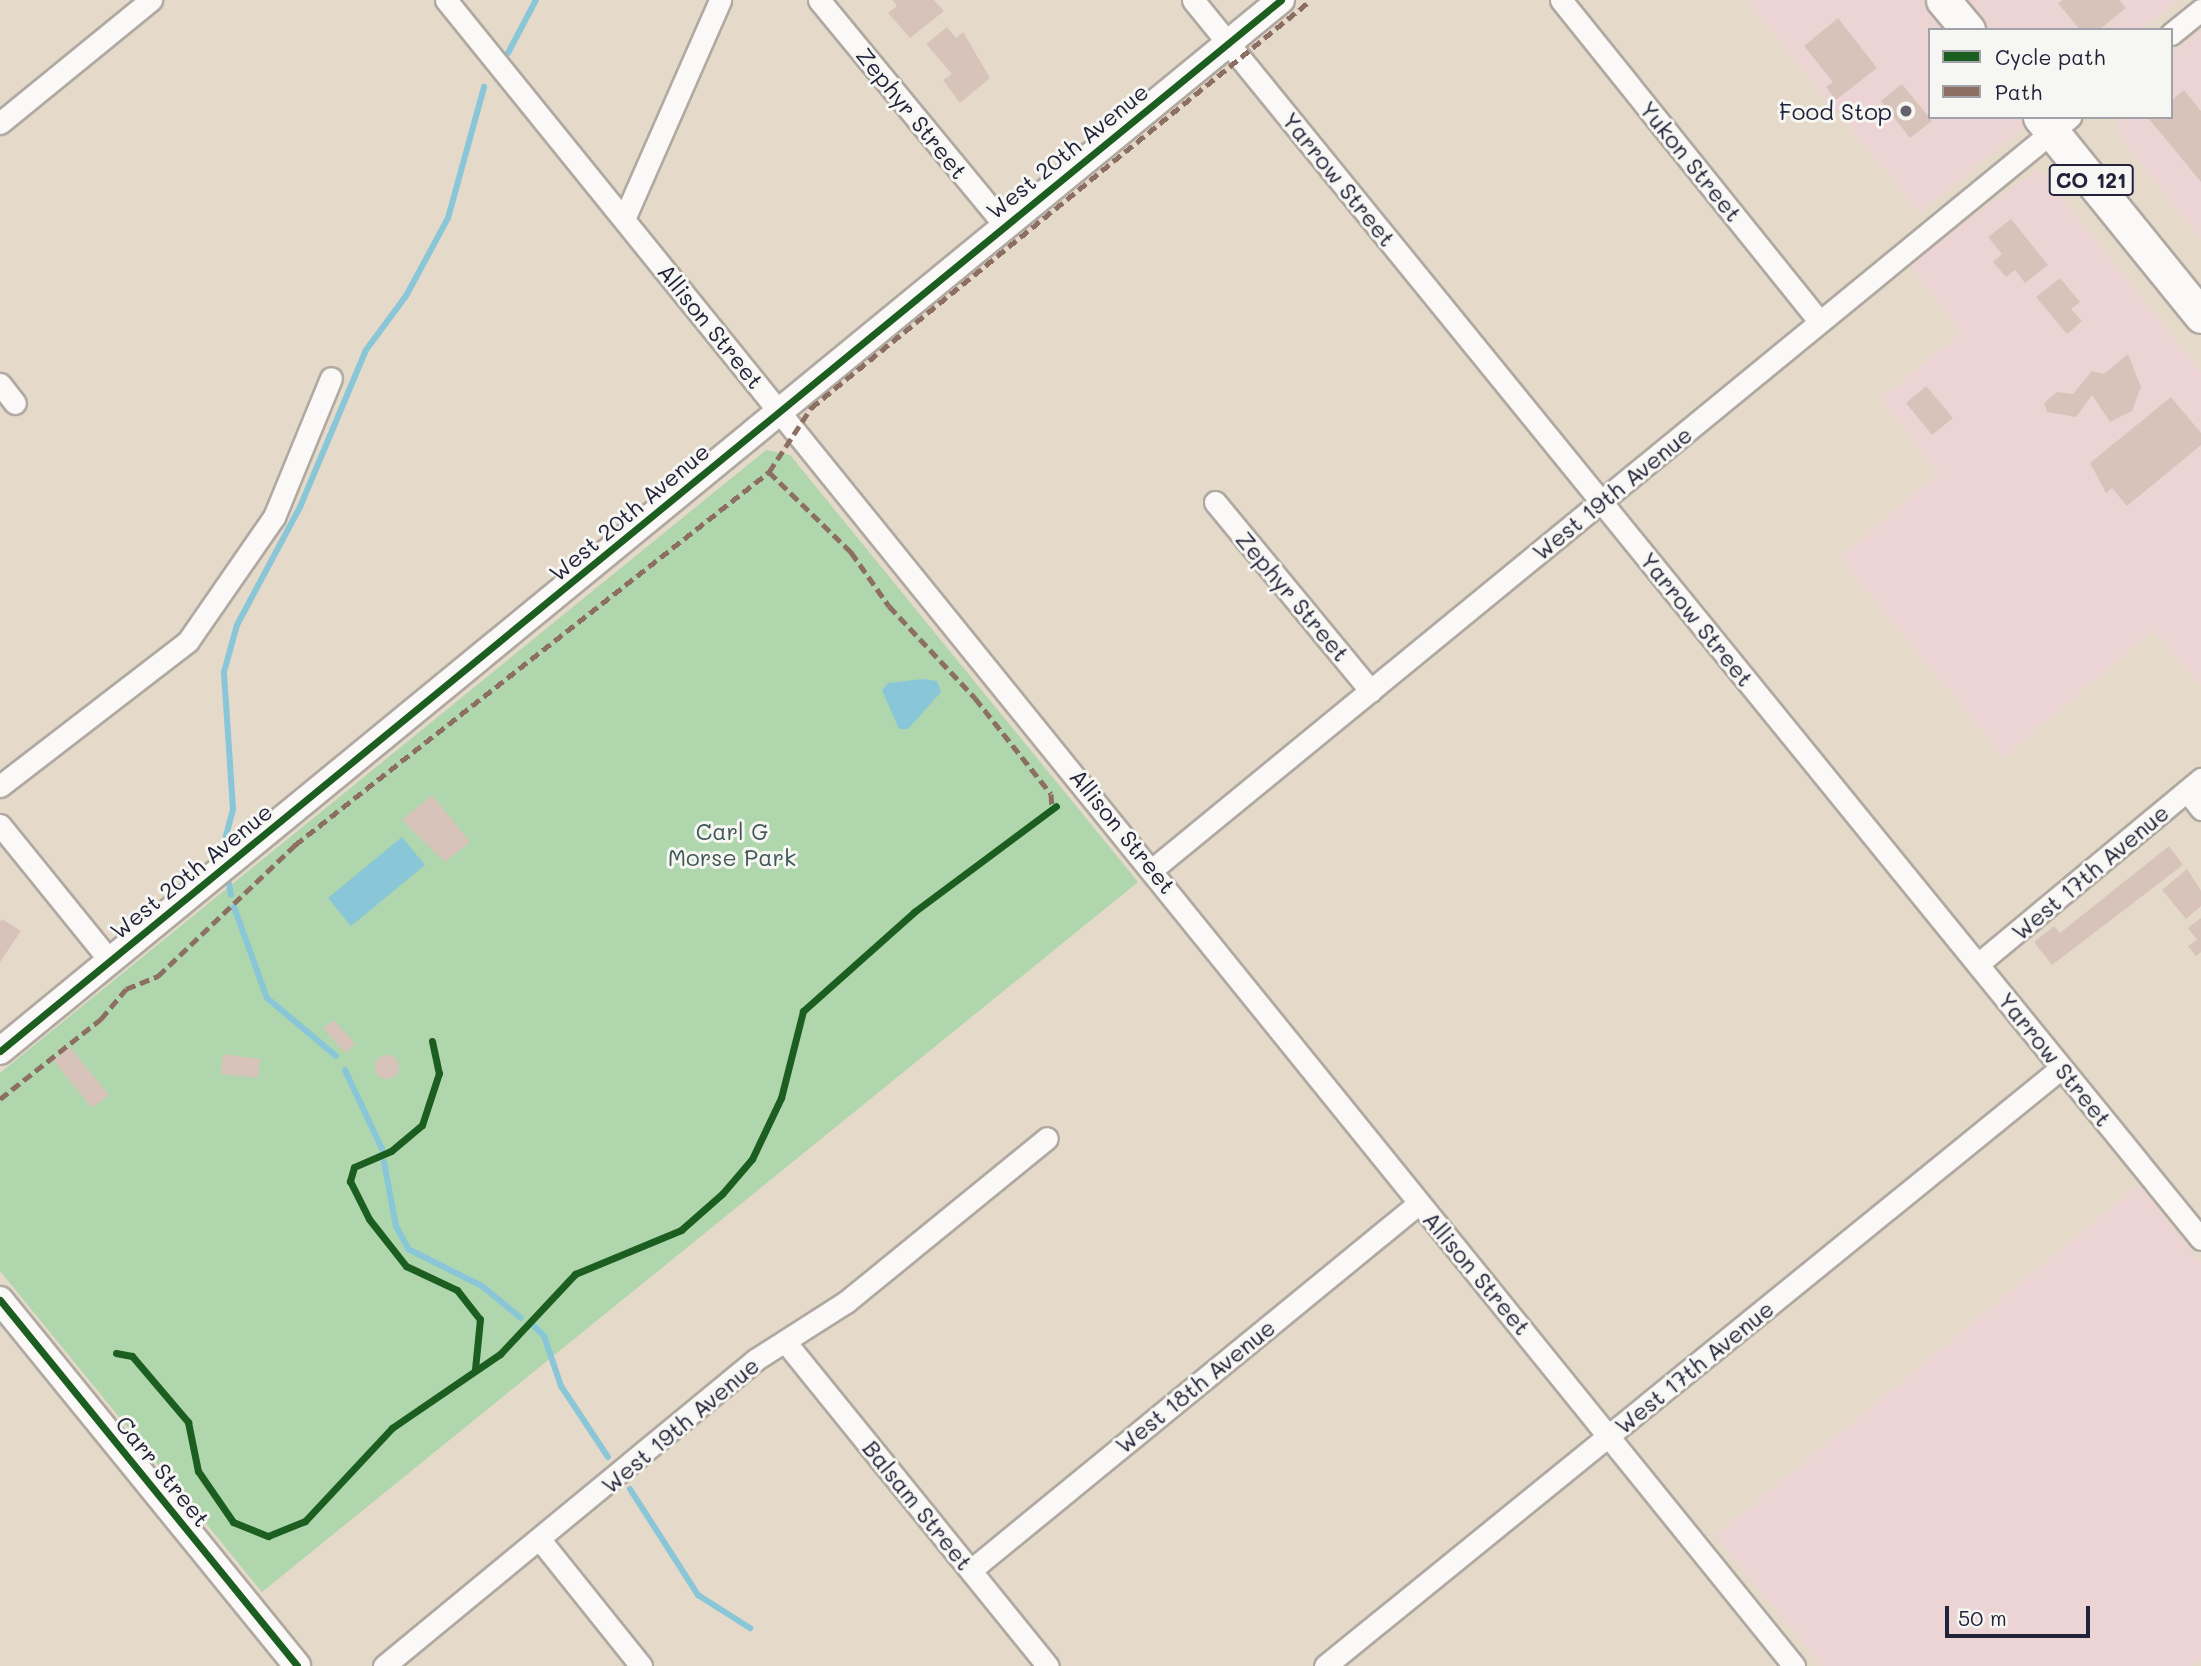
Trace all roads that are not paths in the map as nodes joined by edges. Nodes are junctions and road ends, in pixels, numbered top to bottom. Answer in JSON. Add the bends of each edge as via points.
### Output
{"nodes":[{"id":1,"x":446,"y":0,"type":"edge"},
{"id":2,"x":720,"y":0,"type":"edge"},
{"id":3,"x":819,"y":0,"type":"edge"},
{"id":4,"x":1193,"y":0,"type":"edge"},
{"id":5,"x":1281,"y":0,"type":"edge"},
{"id":6,"x":1561,"y":0,"type":"edge"},
{"id":7,"x":1943,"y":0,"type":"edge"},
{"id":8,"x":145,"y":2,"type":"edge"},
{"id":9,"x":2201,"y":10,"type":"edge"},
{"id":10,"x":1966,"y":28,"type":"edge"},
{"id":11,"x":2173,"y":32,"type":"edge"},
{"id":12,"x":1228,"y":43,"type":"junction"},
{"id":13,"x":2054,"y":122,"type":"edge"},
{"id":14,"x":0,"y":123,"type":"edge"},
{"id":15,"x":624,"y":219,"type":"junction"},
{"id":16,"x":1006,"y":227,"type":"junction"},
{"id":17,"x":2201,"y":316,"type":"edge"},
{"id":18,"x":1820,"y":322,"type":"junction"},
{"id":19,"x":331,"y":378,"type":"dead end"},
{"id":20,"x":0,"y":384,"type":"edge"},
{"id":21,"x":15,"y":403,"type":"dead end"},
{"id":22,"x":781,"y":411,"type":"junction"},
{"id":23,"x":1215,"y":502,"type":"dead end"},
{"id":24,"x":1601,"y":502,"type":"junction"},
{"id":25,"x":1371,"y":691,"type":"junction"},
{"id":26,"x":2194,"y":785,"type":"edge"},
{"id":27,"x":0,"y":786,"type":"edge"},
{"id":28,"x":2201,"y":808,"type":"edge"},
{"id":29,"x":0,"y":825,"type":"edge"},
{"id":30,"x":1154,"y":869,"type":"junction"},
{"id":31,"x":110,"y":961,"type":"junction"},
{"id":32,"x":1978,"y":964,"type":"junction"},
{"id":33,"x":0,"y":1051,"type":"edge"},
{"id":34,"x":2062,"y":1068,"type":"junction"},
{"id":35,"x":1047,"y":1138,"type":"dead end"},
{"id":36,"x":1419,"y":1203,"type":"junction"},
{"id":37,"x":2201,"y":1238,"type":"edge"},
{"id":38,"x":0,"y":1300,"type":"edge"},
{"id":39,"x":787,"y":1344,"type":"junction"},
{"id":40,"x":1611,"y":1434,"type":"junction"},
{"id":41,"x":541,"y":1541,"type":"junction"},
{"id":42,"x":971,"y":1570,"type":"junction"},
{"id":43,"x":1790,"y":1665,"type":"edge"},
{"id":44,"x":296,"y":1666,"type":"edge"},
{"id":45,"x":384,"y":1666,"type":"edge"},
{"id":46,"x":642,"y":1666,"type":"edge"},
{"id":47,"x":1048,"y":1666,"type":"edge"},
{"id":48,"x":1325,"y":1666,"type":"edge"}],
"edges":[{"from":1,"to":15,"type":"street","name":"Allison Street"},
{"from":2,"to":15,"type":"street"},
{"from":3,"to":16,"type":"street","name":"Zephyr Street"},
{"from":4,"to":12,"type":"street","name":"Yarrow Street"},
{"from":5,"to":12,"type":"street","name":"West 20th Avenue"},
{"from":6,"to":18,"type":"street","name":"Yukon Street"},
{"from":7,"to":10,"type":"main road"},
{"from":8,"to":14,"type":"street"},
{"from":9,"to":11,"type":"street"},
{"from":12,"to":16,"type":"street","name":"West 20th Avenue"},
{"from":12,"to":24,"type":"street","name":"Yarrow Street"},
{"from":13,"to":17,"type":"main road","number":"CO 121"},
{"from":13,"to":18,"type":"street","name":"West 19th Avenue"},
{"from":15,"to":22,"type":"street","name":"Allison Street"},
{"from":16,"to":22,"type":"street","name":"West 20th Avenue"},
{"from":18,"to":24,"type":"street","name":"West 19th Avenue"},
{"from":19,"to":27,"type":"street","via":[[274,517],[188,641]]},
{"from":20,"to":21,"type":"street"},
{"from":22,"to":30,"type":"street","name":"Allison Street"},
{"from":22,"to":31,"type":"street","name":"West 20th Avenue"},
{"from":23,"to":25,"type":"street","name":"Zephyr Street"},
{"from":24,"to":25,"type":"street","name":"West 19th Avenue"},
{"from":24,"to":32,"type":"street","name":"Yarrow Street"},
{"from":25,"to":30,"type":"street","name":"West 19th Avenue"},
{"from":26,"to":28,"type":"street"},
{"from":26,"to":32,"type":"street","name":"West 17th Avenue"},
{"from":29,"to":31,"type":"street"},
{"from":30,"to":36,"type":"street","name":"Allison Street"},
{"from":31,"to":33,"type":"street","name":"West 20th Avenue"},
{"from":32,"to":34,"type":"street","name":"Yarrow Street"},
{"from":34,"to":37,"type":"street","name":"Yarrow Street"},
{"from":34,"to":40,"type":"street","name":"West 17th Avenue"},
{"from":35,"to":39,"type":"street","name":"West 19th Avenue"},
{"from":36,"to":40,"type":"street","name":"Allison Street"},
{"from":36,"to":42,"type":"street","name":"West 18th Avenue"},
{"from":38,"to":44,"type":"street","name":"Carr Street"},
{"from":39,"to":41,"type":"street","name":"West 19th Avenue","via":[[755,1360]]},
{"from":39,"to":42,"type":"street","name":"Balsam Street"},
{"from":40,"to":43,"type":"street","name":"Allison Street"},
{"from":40,"to":48,"type":"street","name":"West 17th Avenue"},
{"from":41,"to":45,"type":"street","name":"West 19th Avenue"},
{"from":41,"to":46,"type":"street"},
{"from":42,"to":47,"type":"street","name":"Balsam Street"}]}
